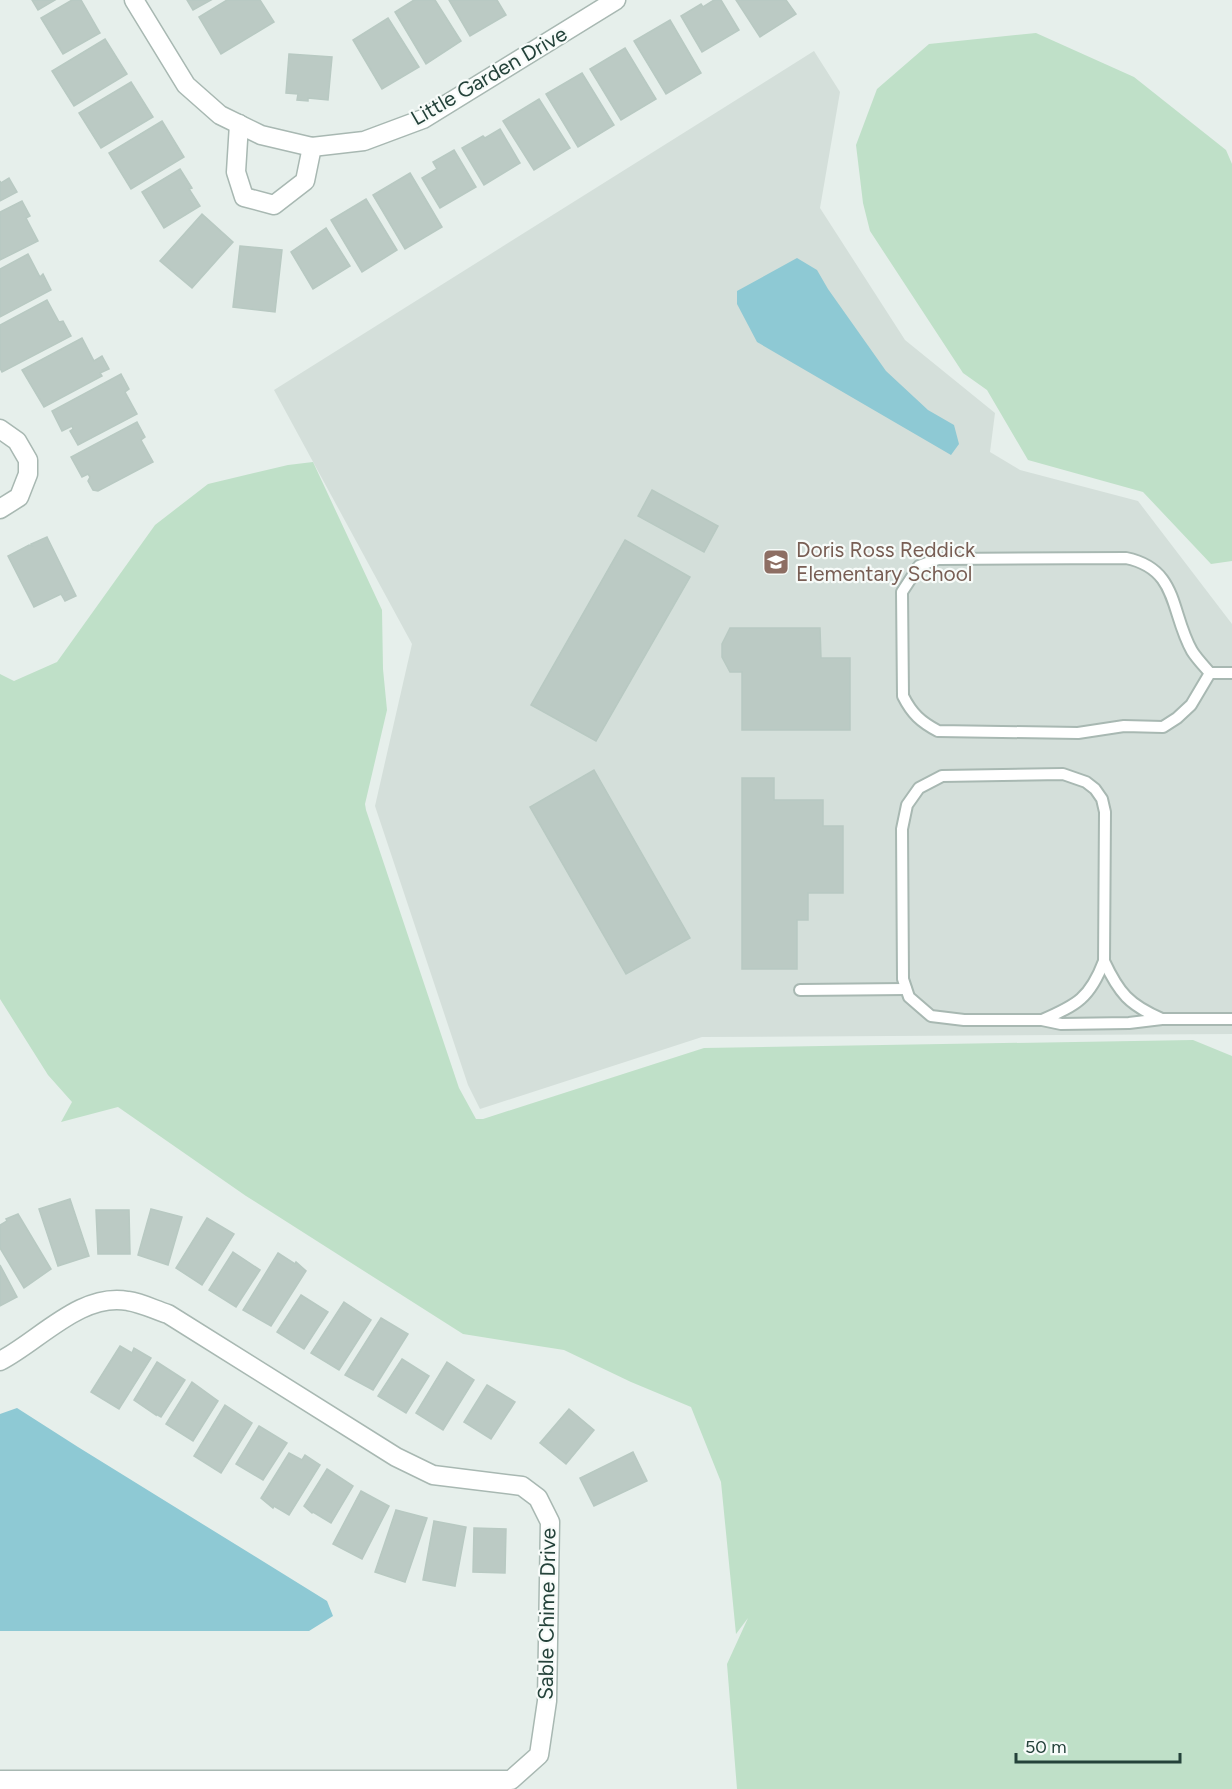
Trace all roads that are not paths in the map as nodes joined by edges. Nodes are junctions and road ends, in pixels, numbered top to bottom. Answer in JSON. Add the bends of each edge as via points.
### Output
{"nodes":[{"id":1,"x":134,"y":0,"type":"edge"},
{"id":2,"x":616,"y":0,"type":"edge"},
{"id":3,"x":239,"y":124,"type":"junction"},
{"id":4,"x":312,"y":147,"type":"junction"},
{"id":5,"x":0,"y":429,"type":"edge"},
{"id":6,"x":0,"y":509,"type":"edge"},
{"id":7,"x":1209,"y":673,"type":"junction"},
{"id":8,"x":1232,"y":673,"type":"edge"},
{"id":9,"x":1104,"y":961,"type":"junction"},
{"id":10,"x":906,"y":989,"type":"junction"},
{"id":11,"x":800,"y":990,"type":"dead end"},
{"id":12,"x":1162,"y":1019,"type":"junction"},
{"id":13,"x":1232,"y":1019,"type":"edge"},
{"id":14,"x":1042,"y":1020,"type":"junction"},
{"id":15,"x":0,"y":1361,"type":"edge"},
{"id":16,"x":0,"y":1780,"type":"edge"}],
"edges":[{"from":1,"to":3,"type":"street","name":"Little Garden Drive","via":[[186,85],[220,115]]},
{"from":2,"to":4,"type":"street","name":"Little Garden Drive","via":[[423,119],[364,141]]},
{"from":3,"to":4,"type":"street","name":"Little Garden Drive","via":[[261,135]]},
{"from":3,"to":4,"type":"street","via":[[236,172],[243,197],[274,205],[305,181]]},
{"from":5,"to":6,"type":"street","via":[[17,441],[28,460],[28,474],[19,497]]},
{"from":7,"to":7,"type":"lane","via":[[1192,650],[1165,582],[1142,561],[938,559],[919,566],[902,592],[903,696],[911,712],[938,731],[1078,733],[1124,726],[1163,727],[1191,705]]},
{"from":7,"to":8,"type":"lane"},
{"from":9,"to":10,"type":"lane","via":[[1105,812],[1095,789],[1063,774],[942,776],[919,788],[907,805],[902,829]]},
{"from":9,"to":12,"type":"lane","via":[[1126,997]]},
{"from":9,"to":14,"type":"lane","via":[[1098,978],[1083,998]]},
{"from":10,"to":11,"type":"lane"},
{"from":10,"to":14,"type":"lane","via":[[909,997],[931,1016]]},
{"from":12,"to":13,"type":"lane"},
{"from":12,"to":14,"type":"lane","via":[[1084,1024]]},
{"from":15,"to":16,"type":"street","name":"Sable Chime Drive","via":[[71,1313],[104,1301],[127,1301],[168,1314],[396,1457],[432,1475],[522,1486],[538,1498],[550,1522],[547,1701],[539,1755],[511,1780]]}]}
